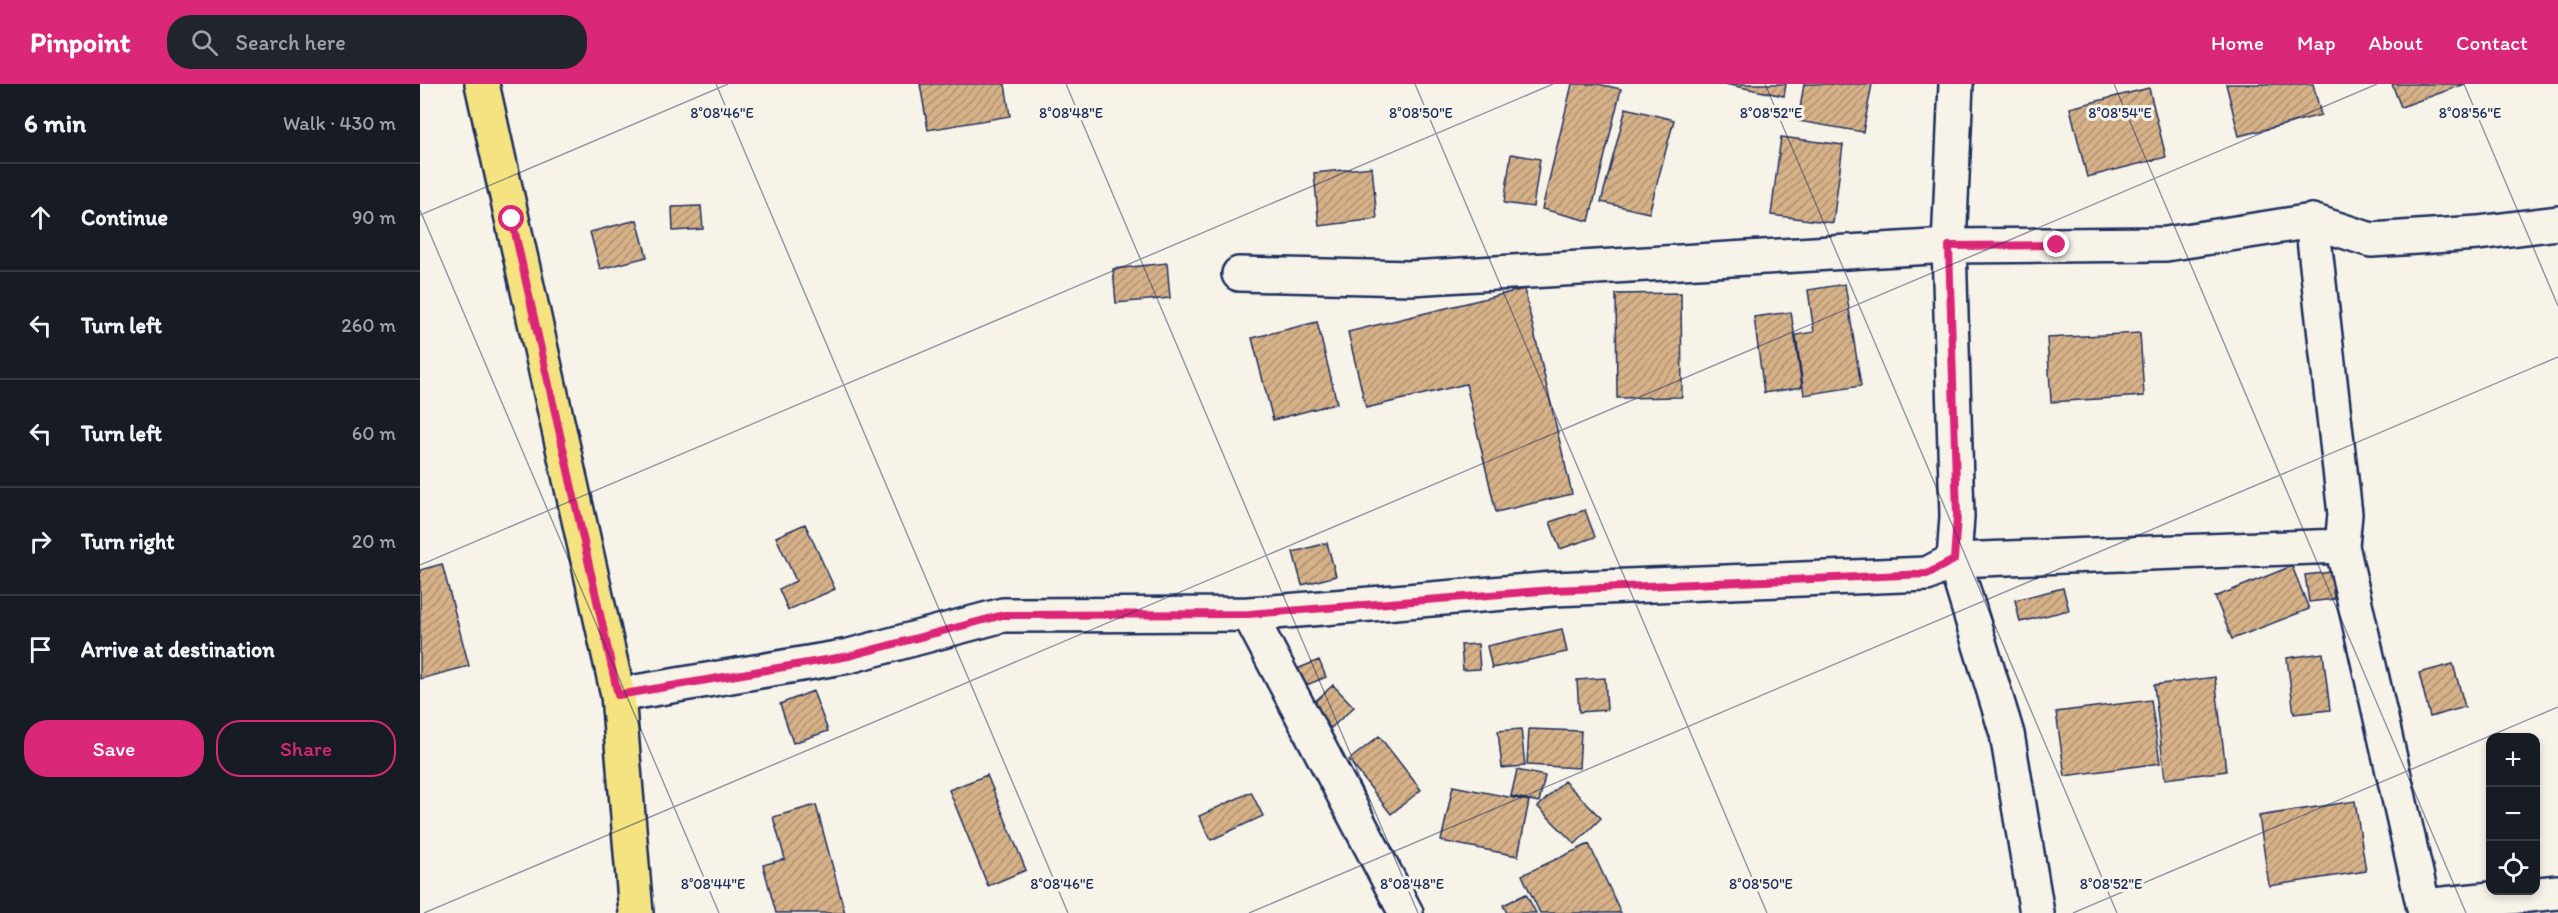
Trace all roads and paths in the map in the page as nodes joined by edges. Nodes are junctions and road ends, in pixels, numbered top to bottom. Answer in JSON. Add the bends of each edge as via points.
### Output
{"nodes":[{"id":1,"x":482,"y":84,"type":"edge"},
{"id":2,"x":1956,"y":84,"type":"edge"},
{"id":3,"x":2312,"y":221,"type":"junction"},
{"id":4,"x":2558,"y":223,"type":"edge"},
{"id":5,"x":1949,"y":246,"type":"junction"},
{"id":6,"x":1239,"y":274,"type":"dead end"},
{"id":7,"x":2342,"y":546,"type":"junction"},
{"id":8,"x":1954,"y":560,"type":"junction"},
{"id":9,"x":1249,"y":614,"type":"junction"},
{"id":10,"x":618,"y":695,"type":"junction"},
{"id":11,"x":2558,"y":892,"type":"edge"},
{"id":12,"x":2425,"y":910,"type":"edge"},
{"id":13,"x":630,"y":913,"type":"edge"},
{"id":14,"x":1406,"y":913,"type":"edge"},
{"id":15,"x":2037,"y":913,"type":"edge"}],
"edges":[{"from":1,"to":10,"type":"main road"},
{"from":2,"to":5,"type":"street"},
{"from":3,"to":4,"type":"street","via":[[2371,240]]},
{"from":3,"to":5,"type":"street","via":[[2166,244]]},
{"from":3,"to":7,"type":"street","via":[[2345,514]]},
{"from":5,"to":6,"type":"street","via":[[1411,278]]},
{"from":5,"to":8,"type":"street","via":[[1957,516]]},
{"from":7,"to":8,"type":"street"},
{"from":7,"to":12,"type":"street"},
{"from":8,"to":9,"type":"street","via":[[1927,574],[1553,590]]},
{"from":8,"to":15,"type":"street","via":[[2007,734]]},
{"from":9,"to":10,"type":"street","via":[[1003,615],[849,656]]},
{"from":9,"to":14,"type":"street"},
{"from":10,"to":13,"type":"main road"},
{"from":11,"to":12,"type":"street"}]}
